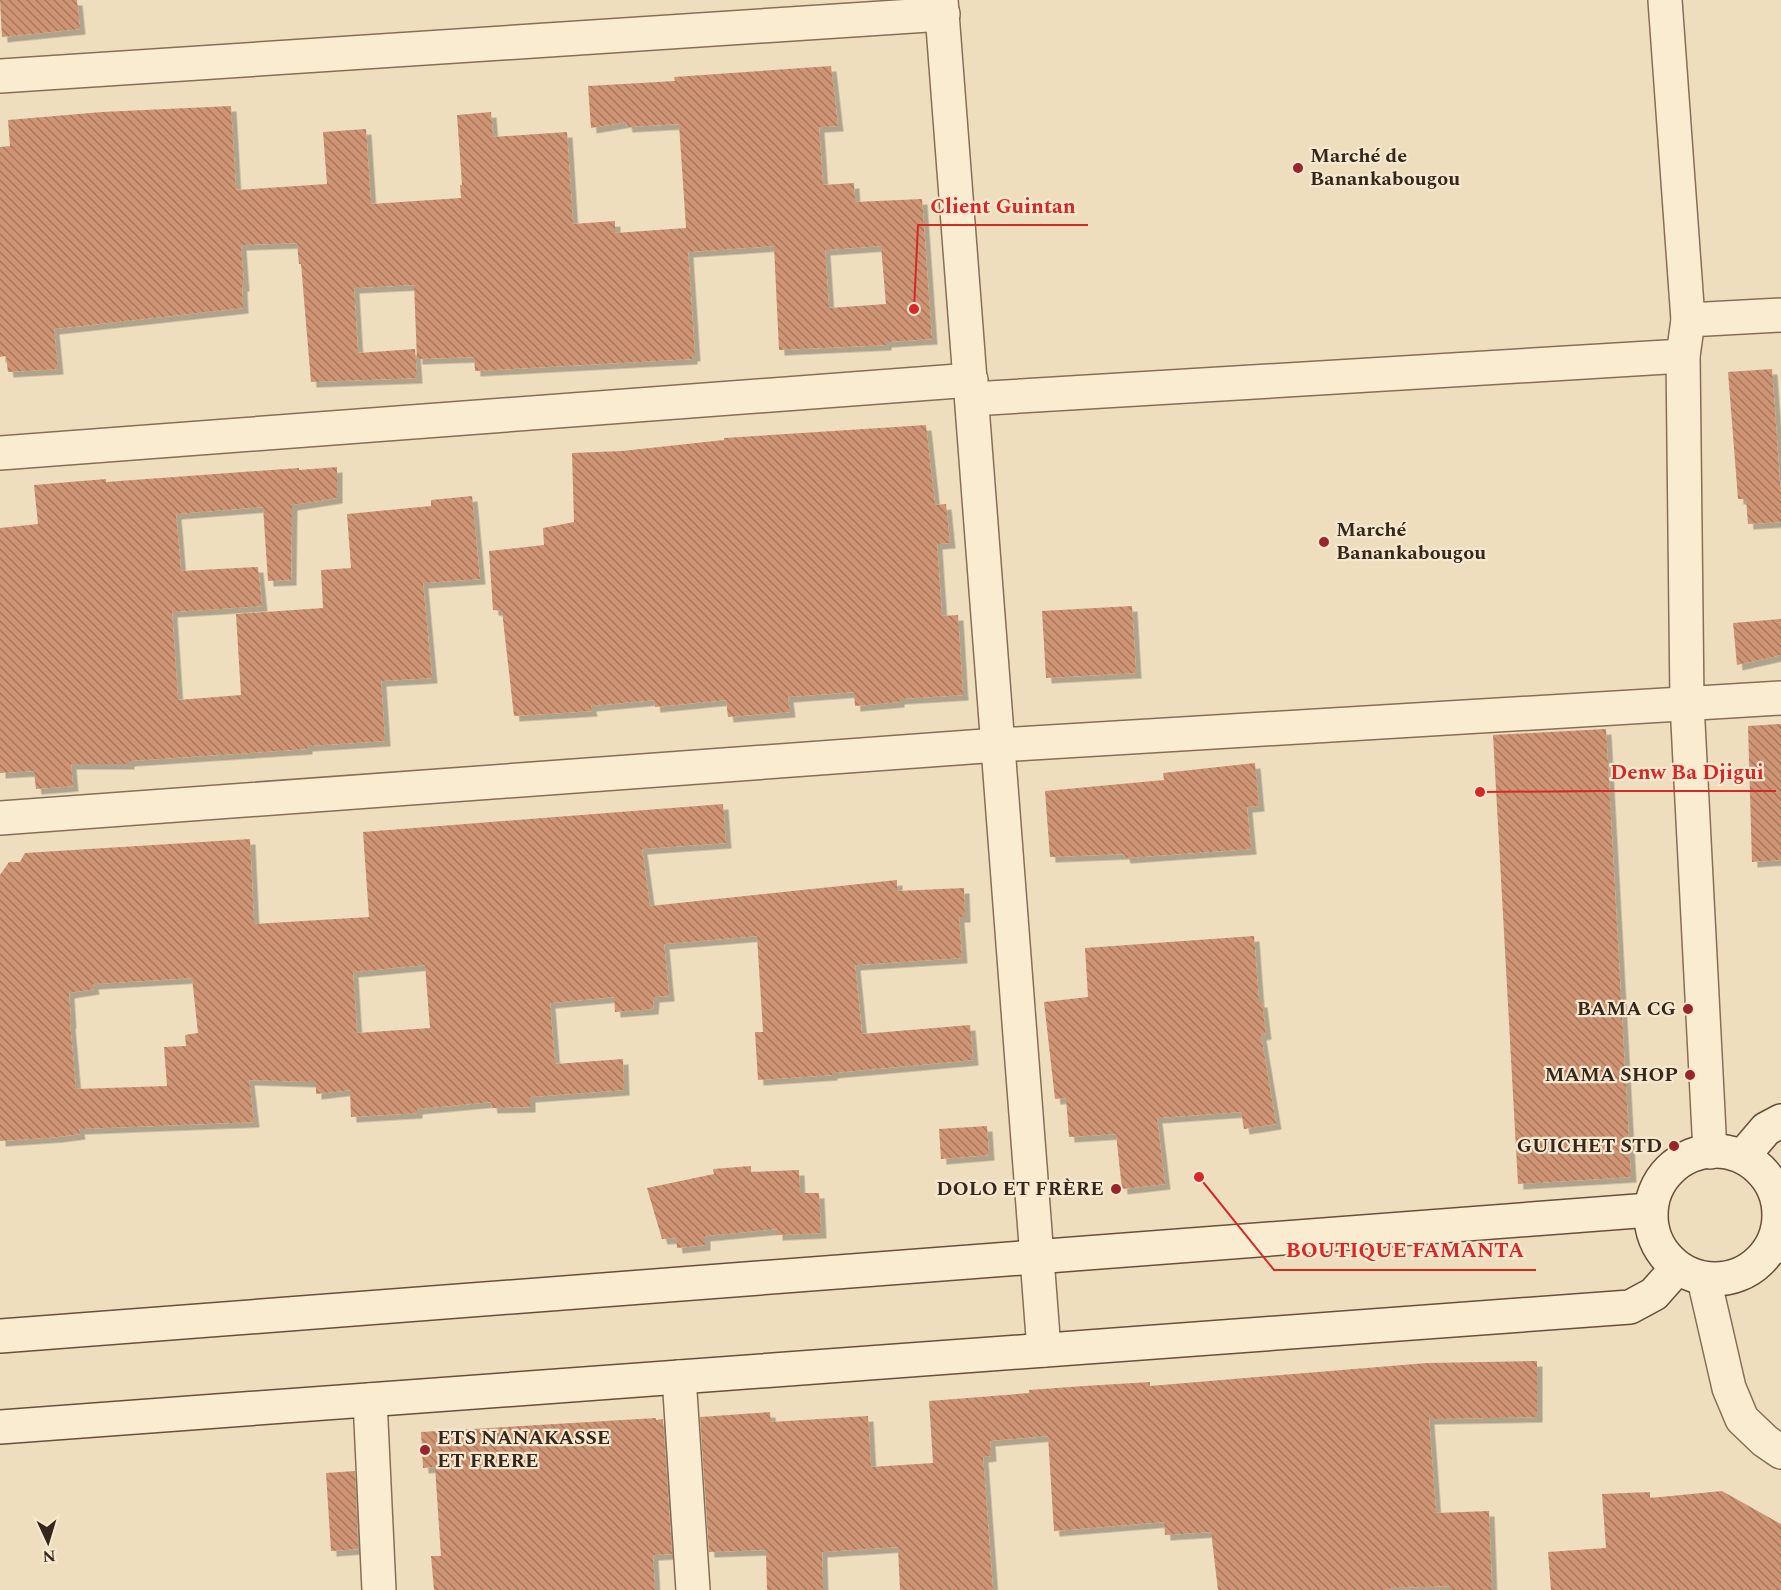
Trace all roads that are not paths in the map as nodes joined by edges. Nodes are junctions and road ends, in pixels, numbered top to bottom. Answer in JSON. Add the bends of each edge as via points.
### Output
{"nodes":[{"id":1,"x":1665,"y":0,"type":"edge"},
{"id":2,"x":942,"y":7,"type":"edge"},
{"id":3,"x":0,"y":76,"type":"edge"},
{"id":4,"x":1781,"y":315,"type":"edge"},
{"id":5,"x":1688,"y":320,"type":"junction"},
{"id":6,"x":1683,"y":356,"type":"junction"},
{"id":7,"x":971,"y":390,"type":"junction"},
{"id":8,"x":0,"y":453,"type":"edge"},
{"id":9,"x":1781,"y":698,"type":"edge"},
{"id":10,"x":1687,"y":703,"type":"junction"},
{"id":11,"x":998,"y":745,"type":"junction"},
{"id":12,"x":0,"y":818,"type":"edge"},
{"id":13,"x":1781,"y":1121,"type":"edge"},
{"id":14,"x":1710,"y":1152,"type":"junction"},
{"id":15,"x":1743,"y":1156,"type":"junction"},
{"id":16,"x":1781,"y":1208,"type":"edge"},
{"id":17,"x":1650,"y":1210,"type":"junction"},
{"id":18,"x":1777,"y":1246,"type":"edge"},
{"id":19,"x":1037,"y":1257,"type":"junction"},
{"id":20,"x":1691,"y":1273,"type":"junction"},
{"id":21,"x":0,"y":1336,"type":"edge"},
{"id":22,"x":1044,"y":1350,"type":"junction"},
{"id":23,"x":679,"y":1377,"type":"junction"},
{"id":24,"x":370,"y":1400,"type":"junction"},
{"id":25,"x":0,"y":1428,"type":"edge"},
{"id":26,"x":1781,"y":1452,"type":"edge"},
{"id":27,"x":379,"y":1590,"type":"edge"},
{"id":28,"x":693,"y":1590,"type":"edge"}],
"edges":[{"from":1,"to":5,"type":"street"},
{"from":2,"to":3,"type":"street"},
{"from":2,"to":7,"type":"street"},
{"from":4,"to":5,"type":"street"},
{"from":5,"to":6,"type":"street"},
{"from":6,"to":7,"type":"street"},
{"from":6,"to":10,"type":"street"},
{"from":7,"to":8,"type":"street"},
{"from":7,"to":11,"type":"street"},
{"from":9,"to":10,"type":"street"},
{"from":10,"to":11,"type":"street"},
{"from":10,"to":14,"type":"street"},
{"from":11,"to":12,"type":"street"},
{"from":11,"to":19,"type":"street"},
{"from":13,"to":15,"type":"street","via":[[1766,1129]]},
{"from":14,"to":15,"type":"street"},
{"from":14,"to":17,"type":"street","via":[[1686,1156],[1661,1179]]},
{"from":15,"to":16,"type":"street","via":[[1769,1177]]},
{"from":16,"to":18,"type":"street"},
{"from":17,"to":19,"type":"street"},
{"from":17,"to":20,"type":"street","via":[[1656,1242]]},
{"from":18,"to":20,"type":"street","via":[[1744,1274]]},
{"from":19,"to":21,"type":"street"},
{"from":19,"to":22,"type":"street"},
{"from":20,"to":22,"type":"street","via":[[1630,1307]]},
{"from":20,"to":26,"type":"street","via":[[1742,1419]]},
{"from":22,"to":23,"type":"street"},
{"from":23,"to":24,"type":"street"},
{"from":23,"to":28,"type":"street"},
{"from":24,"to":25,"type":"street"},
{"from":24,"to":27,"type":"street"}]}
